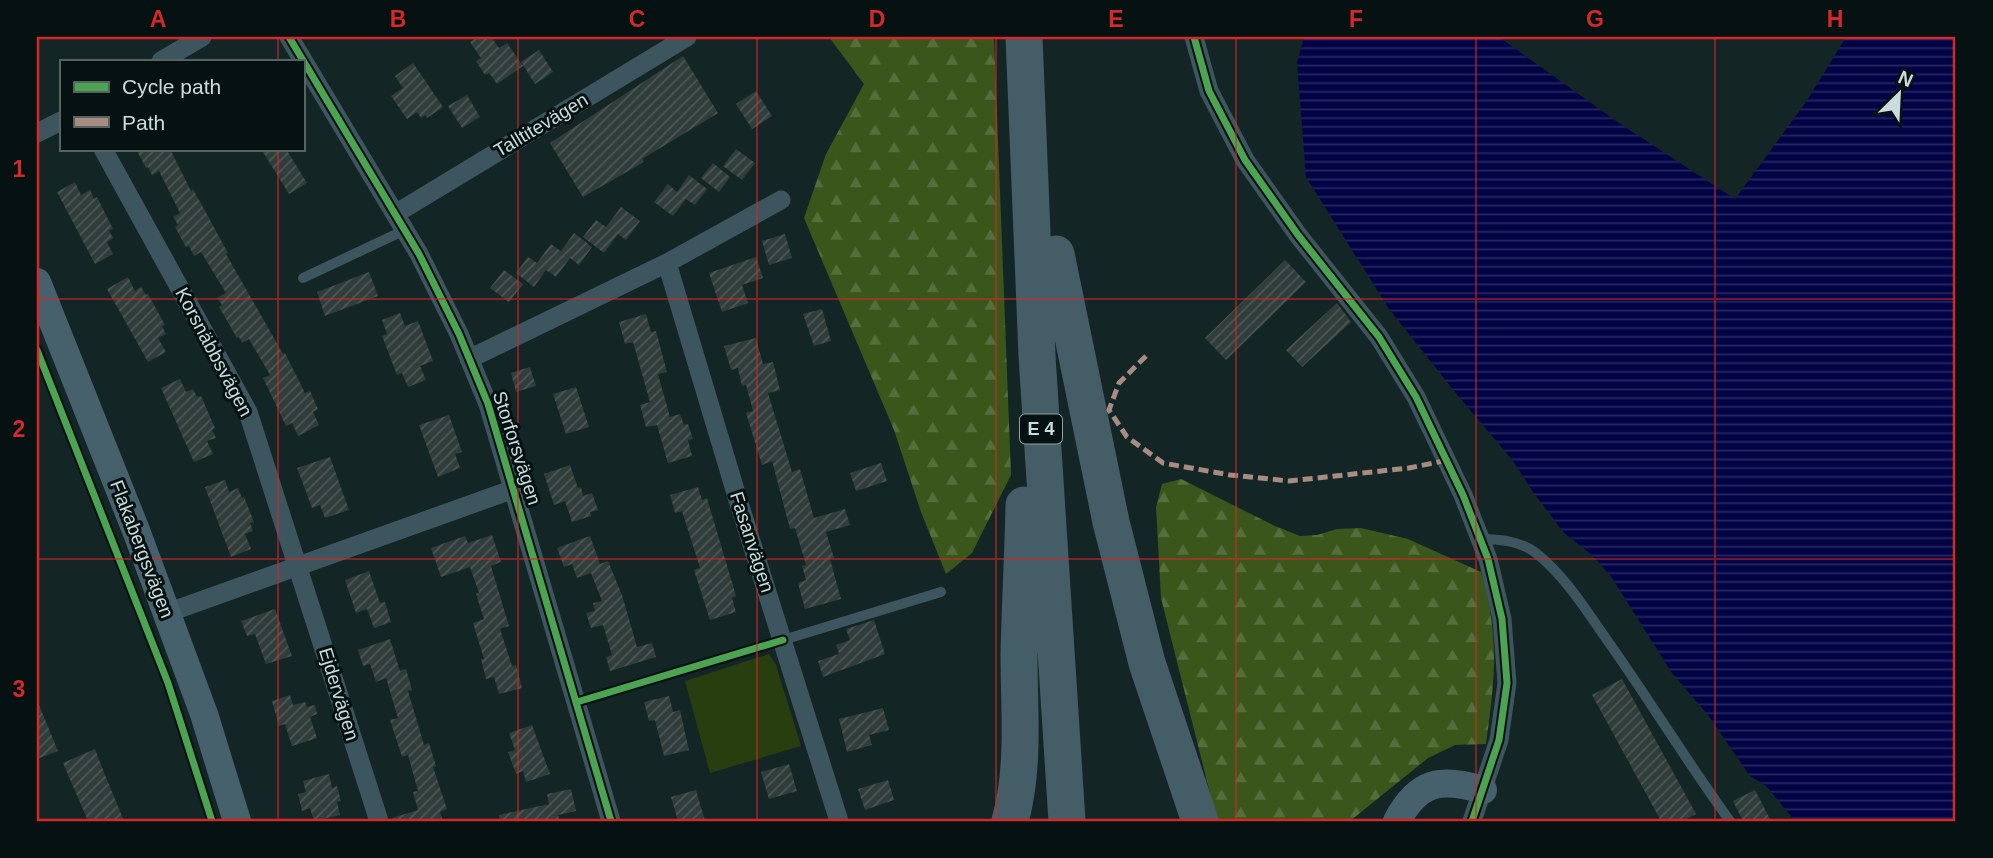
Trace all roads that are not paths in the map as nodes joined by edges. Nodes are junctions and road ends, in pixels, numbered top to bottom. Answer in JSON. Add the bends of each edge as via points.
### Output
{"nodes":[{"id":1,"x":202,"y":37,"type":"edge"},
{"id":2,"x":289,"y":37,"type":"edge"},
{"id":3,"x":687,"y":37,"type":"edge"},
{"id":4,"x":1024,"y":37,"type":"edge"},
{"id":5,"x":1048,"y":37,"type":"edge"},
{"id":6,"x":1194,"y":37,"type":"edge"},
{"id":7,"x":163,"y":60,"type":"edge"},
{"id":8,"x":303,"y":60,"type":"edge"},
{"id":9,"x":304,"y":62,"type":"edge"},
{"id":10,"x":60,"y":122,"type":"edge"},
{"id":11,"x":37,"y":133,"type":"edge"},
{"id":12,"x":104,"y":150,"type":"edge"},
{"id":13,"x":781,"y":200,"type":"dead end"},
{"id":14,"x":400,"y":222,"type":"junction"},
{"id":15,"x":1044,"y":254,"type":"junction"},
{"id":16,"x":667,"y":263,"type":"junction"},
{"id":17,"x":303,"y":278,"type":"dead end"},
{"id":18,"x":37,"y":282,"type":"edge"},
{"id":19,"x":469,"y":359,"type":"junction"},
{"id":20,"x":514,"y":489,"type":"junction"},
{"id":21,"x":1480,"y":539,"type":"junction"},
{"id":22,"x":299,"y":566,"type":"junction"},
{"id":23,"x":941,"y":592,"type":"dead end"},
{"id":24,"x":167,"y":613,"type":"junction"},
{"id":25,"x":783,"y":640,"type":"junction"},
{"id":26,"x":1483,"y":790,"type":"junction"},
{"id":27,"x":237,"y":821,"type":"edge"},
{"id":28,"x":379,"y":821,"type":"edge"},
{"id":29,"x":611,"y":821,"type":"edge"},
{"id":30,"x":839,"y":821,"type":"edge"},
{"id":31,"x":1010,"y":821,"type":"edge"},
{"id":32,"x":1067,"y":821,"type":"edge"},
{"id":33,"x":1091,"y":821,"type":"edge"},
{"id":34,"x":1200,"y":821,"type":"edge"},
{"id":35,"x":1396,"y":821,"type":"edge"},
{"id":36,"x":1472,"y":821,"type":"edge"},
{"id":37,"x":1730,"y":821,"type":"edge"}],
"edges":[{"from":1,"to":7,"type":"street"},
{"from":2,"to":8,"type":"street","name":"Storforsvägen"},
{"from":3,"to":14,"type":"street","name":"Talltitevägen"},
{"from":4,"to":15,"type":"highway","number":"E 4"},
{"from":5,"to":15,"type":"highway","number":"E 4"},
{"from":6,"to":21,"type":"street","via":[[1209,91],[1245,160],[1379,337],[1448,460]]},
{"from":9,"to":14,"type":"street","name":"Storforsvägen"},
{"from":10,"to":11,"type":"street"},
{"from":12,"to":22,"type":"street","name":"Korsnäbbsvägen","via":[[248,412]]},
{"from":13,"to":16,"type":"street"},
{"from":14,"to":17,"type":"lane"},
{"from":14,"to":19,"type":"street","name":"Storforsvägen"},
{"from":15,"to":31,"type":"highway","via":[[1020,640],[1019,753]]},
{"from":15,"to":32,"type":"highway","number":"E 4","via":[[1045,496]]},
{"from":15,"to":33,"type":"highway","number":"E 4","via":[[1068,480]]},
{"from":15,"to":34,"type":"highway","via":[[1147,663]]},
{"from":16,"to":19,"type":"street"},
{"from":16,"to":25,"type":"street","name":"Fasanvägen"},
{"from":18,"to":24,"type":"street","name":"Flakabergsvägen"},
{"from":19,"to":20,"type":"street","name":"Storforsvägen"},
{"from":20,"to":22,"type":"street"},
{"from":20,"to":29,"type":"street","name":"Storforsvägen"},
{"from":21,"to":26,"type":"street","via":[[1502,619],[1507,683],[1499,740]]},
{"from":21,"to":37,"type":"lane","via":[[1518,543],[1535,552],[1565,583]]},
{"from":22,"to":24,"type":"street"},
{"from":22,"to":28,"type":"street","name":"Ejdervägen"},
{"from":23,"to":25,"type":"lane"},
{"from":24,"to":27,"type":"street","name":"Flakabergsvägen"},
{"from":25,"to":30,"type":"street","name":"Fasanvägen"},
{"from":26,"to":35,"type":"street","via":[[1438,783],[1413,797]]},
{"from":26,"to":36,"type":"street"}]}
